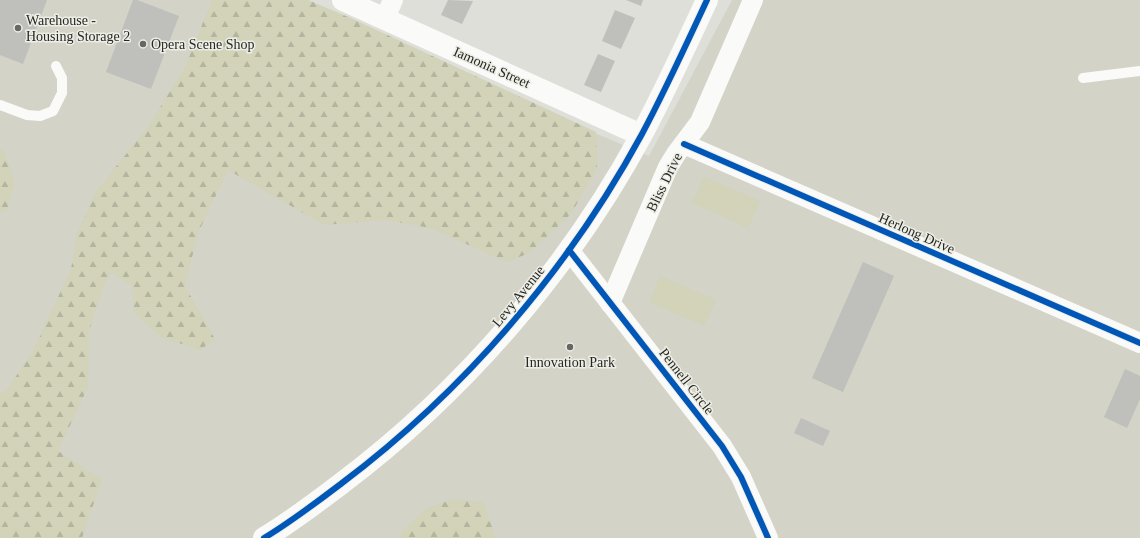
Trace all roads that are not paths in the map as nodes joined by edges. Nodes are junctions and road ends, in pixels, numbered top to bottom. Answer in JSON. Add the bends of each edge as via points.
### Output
{"nodes":[{"id":1,"x":343,"y":0,"type":"edge"},
{"id":2,"x":708,"y":0,"type":"edge"},
{"id":3,"x":754,"y":0,"type":"edge"},
{"id":4,"x":389,"y":9,"type":"edge"},
{"id":5,"x":56,"y":66,"type":"dead end"},
{"id":6,"x":1140,"y":71,"type":"edge"},
{"id":7,"x":1083,"y":78,"type":"dead end"},
{"id":8,"x":0,"y":105,"type":"edge"},
{"id":9,"x":642,"y":135,"type":"junction"},
{"id":10,"x":684,"y":144,"type":"junction"},
{"id":11,"x":569,"y":250,"type":"junction"},
{"id":12,"x":610,"y":302,"type":"junction"},
{"id":13,"x":1140,"y":344,"type":"edge"},
{"id":14,"x":264,"y":538,"type":"edge"},
{"id":15,"x":768,"y":538,"type":"edge"}],
"edges":[{"from":1,"to":4,"type":"street","name":"Iamonia Street"},
{"from":2,"to":9,"type":"street","name":"Levy Avenue"},
{"from":3,"to":10,"type":"street","name":"Bliss Drive","via":[[700,122]]},
{"from":4,"to":9,"type":"street","name":"Iamonia Street"},
{"from":5,"to":8,"type":"lane","via":[[62,78],[62,93],[53,111],[40,116],[27,115]]},
{"from":6,"to":7,"type":"lane"},
{"from":9,"to":11,"type":"street","name":"Levy Avenue"},
{"from":10,"to":12,"type":"street","name":"Bliss Drive","via":[[668,167]]},
{"from":10,"to":13,"type":"street","name":"Herlong Drive"},
{"from":11,"to":12,"type":"street","name":"Pennell Circle"},
{"from":11,"to":14,"type":"street","name":"Levy Avenue","via":[[516,318],[479,360],[411,426],[356,473]]},
{"from":12,"to":15,"type":"street","name":"Pennell Circle","via":[[722,446],[741,478]]}]}
